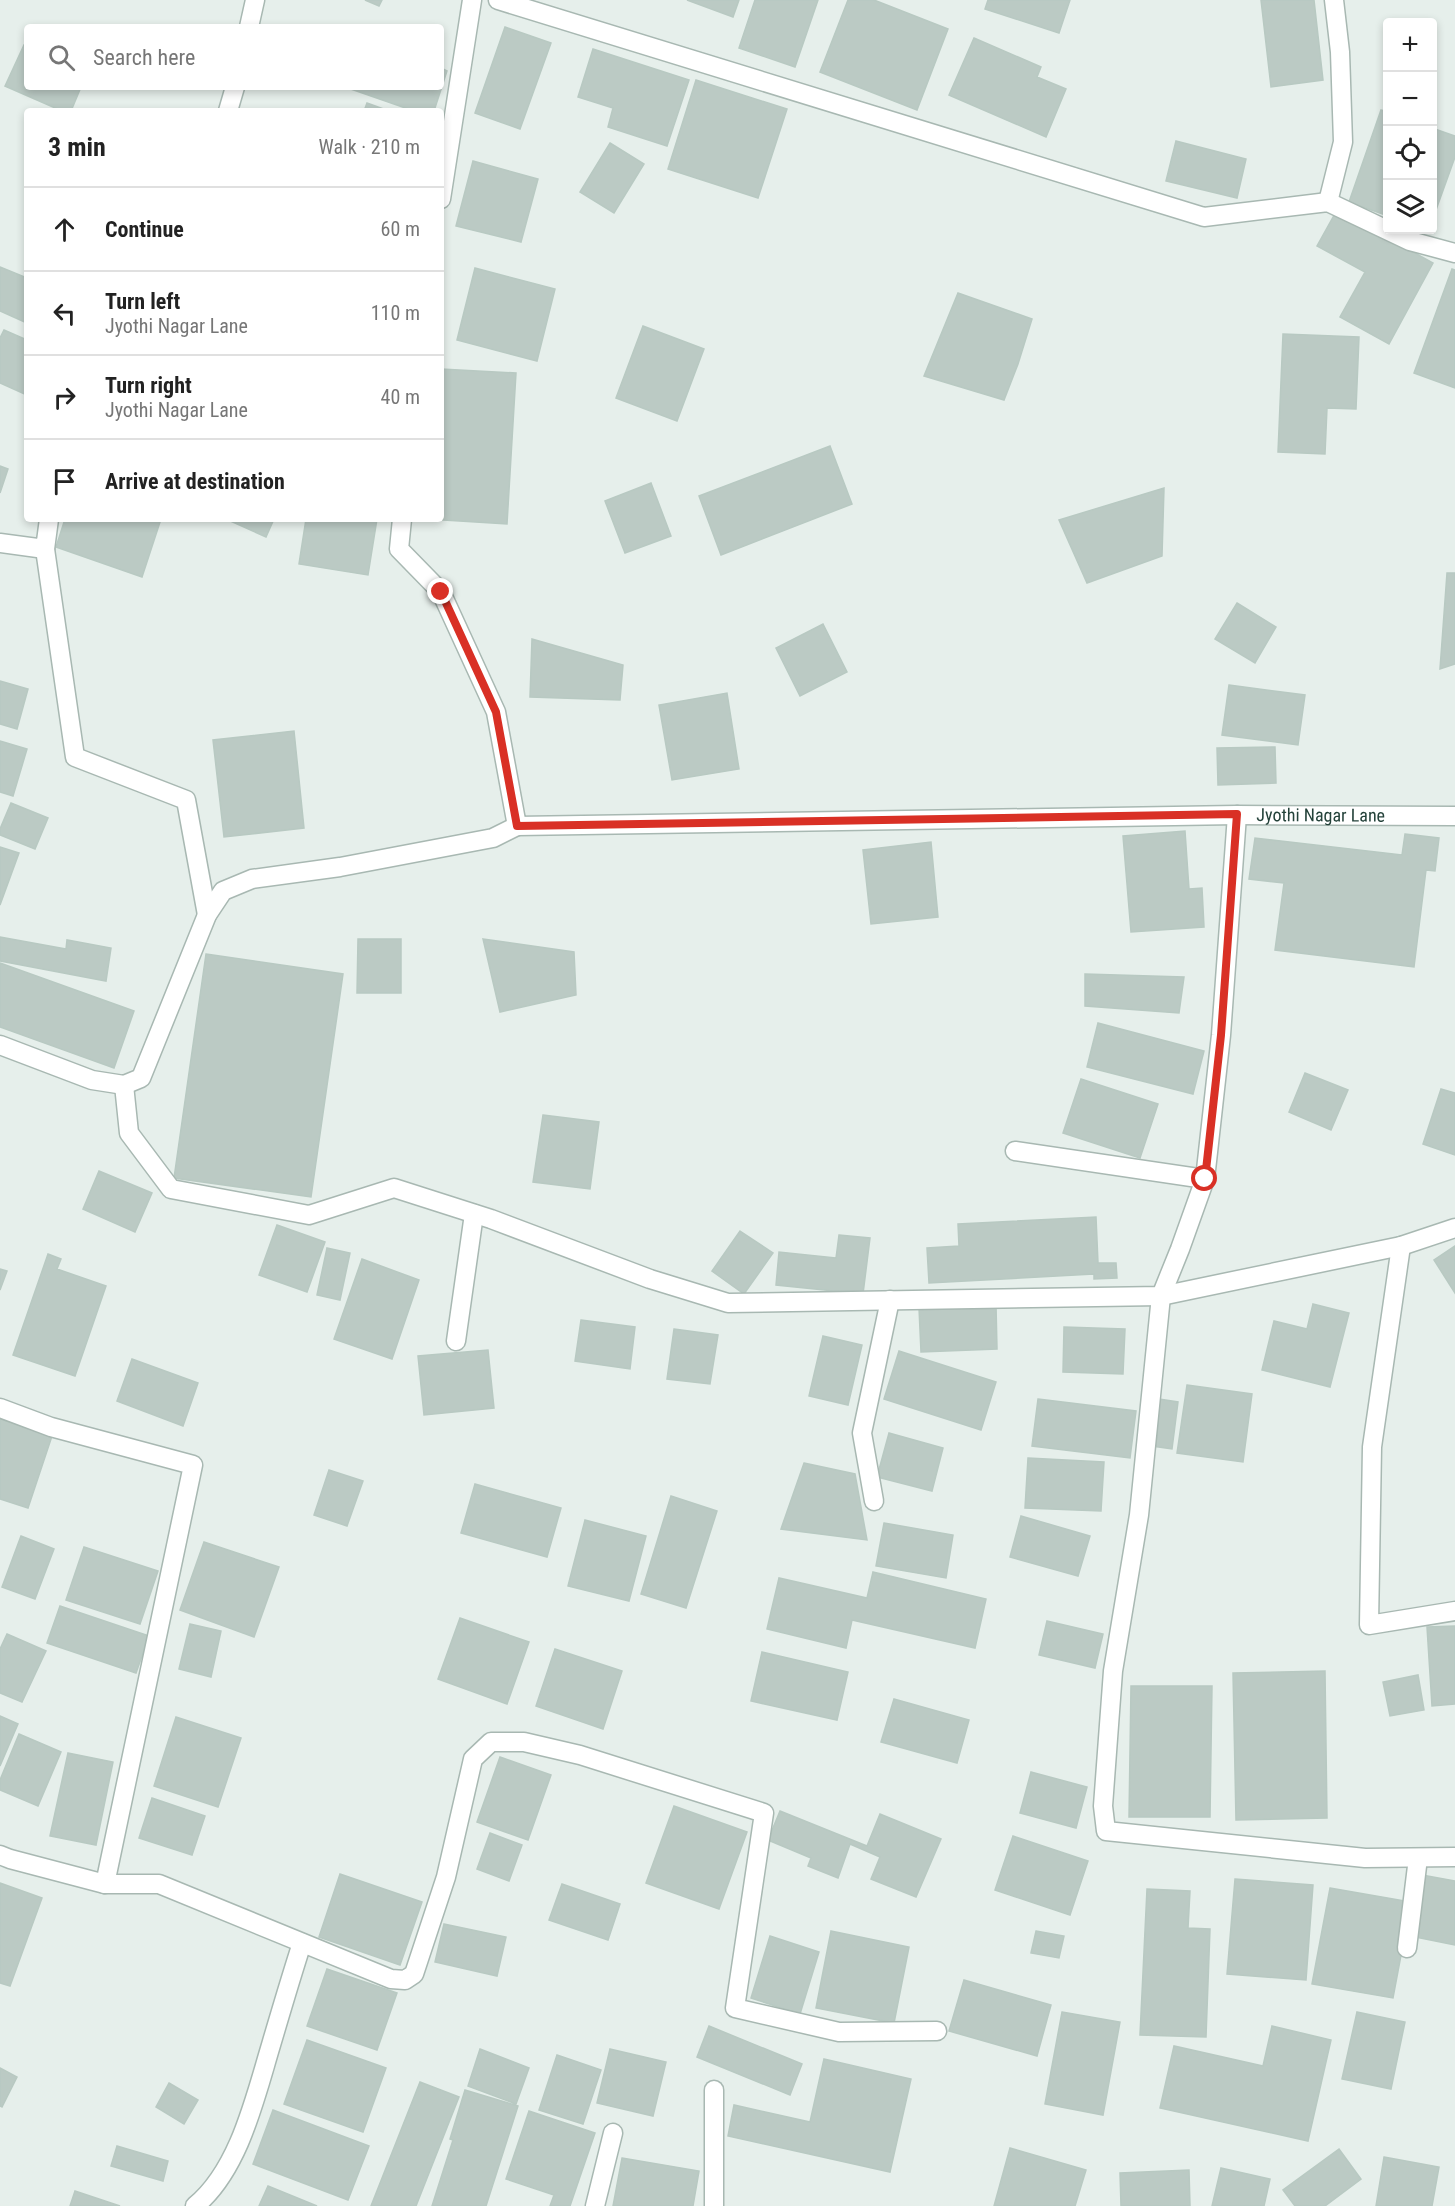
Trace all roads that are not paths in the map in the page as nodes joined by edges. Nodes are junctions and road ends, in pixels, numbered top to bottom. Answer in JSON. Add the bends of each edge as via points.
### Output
{"nodes":[{"id":1,"x":255,"y":0,"type":"edge"},
{"id":2,"x":472,"y":0,"type":"edge"},
{"id":3,"x":498,"y":0,"type":"edge"},
{"id":4,"x":1334,"y":0,"type":"edge"},
{"id":5,"x":250,"y":24,"type":"edge"},
{"id":6,"x":234,"y":90,"type":"edge"},
{"id":7,"x":229,"y":108,"type":"edge"},
{"id":8,"x":444,"y":180,"type":"edge"},
{"id":9,"x":1328,"y":202,"type":"junction"},
{"id":10,"x":1455,"y":253,"type":"edge"},
{"id":11,"x":49,"y":522,"type":"edge"},
{"id":12,"x":402,"y":522,"type":"edge"},
{"id":13,"x":0,"y":543,"type":"edge"},
{"id":14,"x":45,"y":549,"type":"junction"},
{"id":15,"x":1237,"y":814,"type":"junction"},
{"id":16,"x":1455,"y":816,"type":"edge"},
{"id":17,"x":517,"y":826,"type":"junction"},
{"id":18,"x":207,"y":915,"type":"junction"},
{"id":19,"x":0,"y":1046,"type":"edge"},
{"id":20,"x":124,"y":1085,"type":"junction"},
{"id":21,"x":1015,"y":1151,"type":"dead end"},
{"id":22,"x":1205,"y":1179,"type":"junction"},
{"id":23,"x":474,"y":1214,"type":"junction"},
{"id":24,"x":1455,"y":1228,"type":"edge"},
{"id":25,"x":1401,"y":1246,"type":"junction"},
{"id":26,"x":1161,"y":1296,"type":"junction"},
{"id":27,"x":890,"y":1300,"type":"junction"},
{"id":28,"x":456,"y":1341,"type":"dead end"},
{"id":29,"x":0,"y":1408,"type":"edge"},
{"id":30,"x":874,"y":1501,"type":"dead end"},
{"id":31,"x":1455,"y":1611,"type":"edge"},
{"id":32,"x":0,"y":1855,"type":"edge"},
{"id":33,"x":1455,"y":1857,"type":"edge"},
{"id":34,"x":1418,"y":1858,"type":"junction"},
{"id":35,"x":105,"y":1884,"type":"junction"},
{"id":36,"x":302,"y":1943,"type":"junction"},
{"id":37,"x":1407,"y":1948,"type":"dead end"},
{"id":38,"x":937,"y":2031,"type":"dead end"},
{"id":39,"x":714,"y":2090,"type":"dead end"},
{"id":40,"x":613,"y":2133,"type":"dead end"},
{"id":41,"x":195,"y":2206,"type":"edge"},
{"id":42,"x":595,"y":2206,"type":"edge"},
{"id":43,"x":714,"y":2206,"type":"edge"}],
"edges":[{"from":1,"to":5,"type":"street"},
{"from":2,"to":8,"type":"street"},
{"from":3,"to":9,"type":"street","via":[[1204,217]]},
{"from":4,"to":9,"type":"street","via":[[1343,142]]},
{"from":6,"to":7,"type":"street"},
{"from":9,"to":10,"type":"street","via":[[1410,240]]},
{"from":11,"to":14,"type":"street"},
{"from":12,"to":17,"type":"street","via":[[399,549],[441,592],[496,712]]},
{"from":13,"to":14,"type":"street"},
{"from":14,"to":18,"type":"street","via":[[75,757],[186,800]]},
{"from":15,"to":16,"type":"street","name":"Jyothi Nagar Lane"},
{"from":15,"to":17,"type":"street","name":"Jyothi Nagar Lane"},
{"from":15,"to":22,"type":"street","via":[[1221,1035]]},
{"from":17,"to":18,"type":"street","via":[[493,838],[252,879],[223,891]]},
{"from":18,"to":20,"type":"street","via":[[141,1078]]},
{"from":19,"to":20,"type":"street","via":[[92,1080]]},
{"from":20,"to":23,"type":"street","via":[[129,1134],[171,1189],[309,1215],[394,1188]]},
{"from":21,"to":22,"type":"street"},
{"from":22,"to":26,"type":"street"},
{"from":23,"to":27,"type":"street","via":[[650,1279],[728,1303]]},
{"from":23,"to":28,"type":"street"},
{"from":24,"to":25,"type":"street"},
{"from":25,"to":26,"type":"street"},
{"from":25,"to":31,"type":"street","via":[[1372,1448],[1369,1625]]},
{"from":26,"to":27,"type":"street"},
{"from":26,"to":34,"type":"street","via":[[1139,1515],[1113,1671],[1103,1806],[1106,1831],[1365,1858]]},
{"from":27,"to":30,"type":"street","via":[[862,1433]]},
{"from":29,"to":35,"type":"street","via":[[51,1427],[193,1465]]},
{"from":32,"to":35,"type":"street"},
{"from":33,"to":34,"type":"street"},
{"from":34,"to":37,"type":"street"},
{"from":35,"to":36,"type":"street","via":[[159,1884]]},
{"from":36,"to":38,"type":"street","via":[[391,1979],[405,1980],[414,1974],[446,1877],[473,1759],[491,1742],[524,1742],[580,1755],[764,1813],[735,2008],[839,2032]]},
{"from":36,"to":41,"type":"street","via":[[252,2106],[232,2156],[207,2195]]},
{"from":39,"to":43,"type":"street"},
{"from":40,"to":42,"type":"street"}]}
